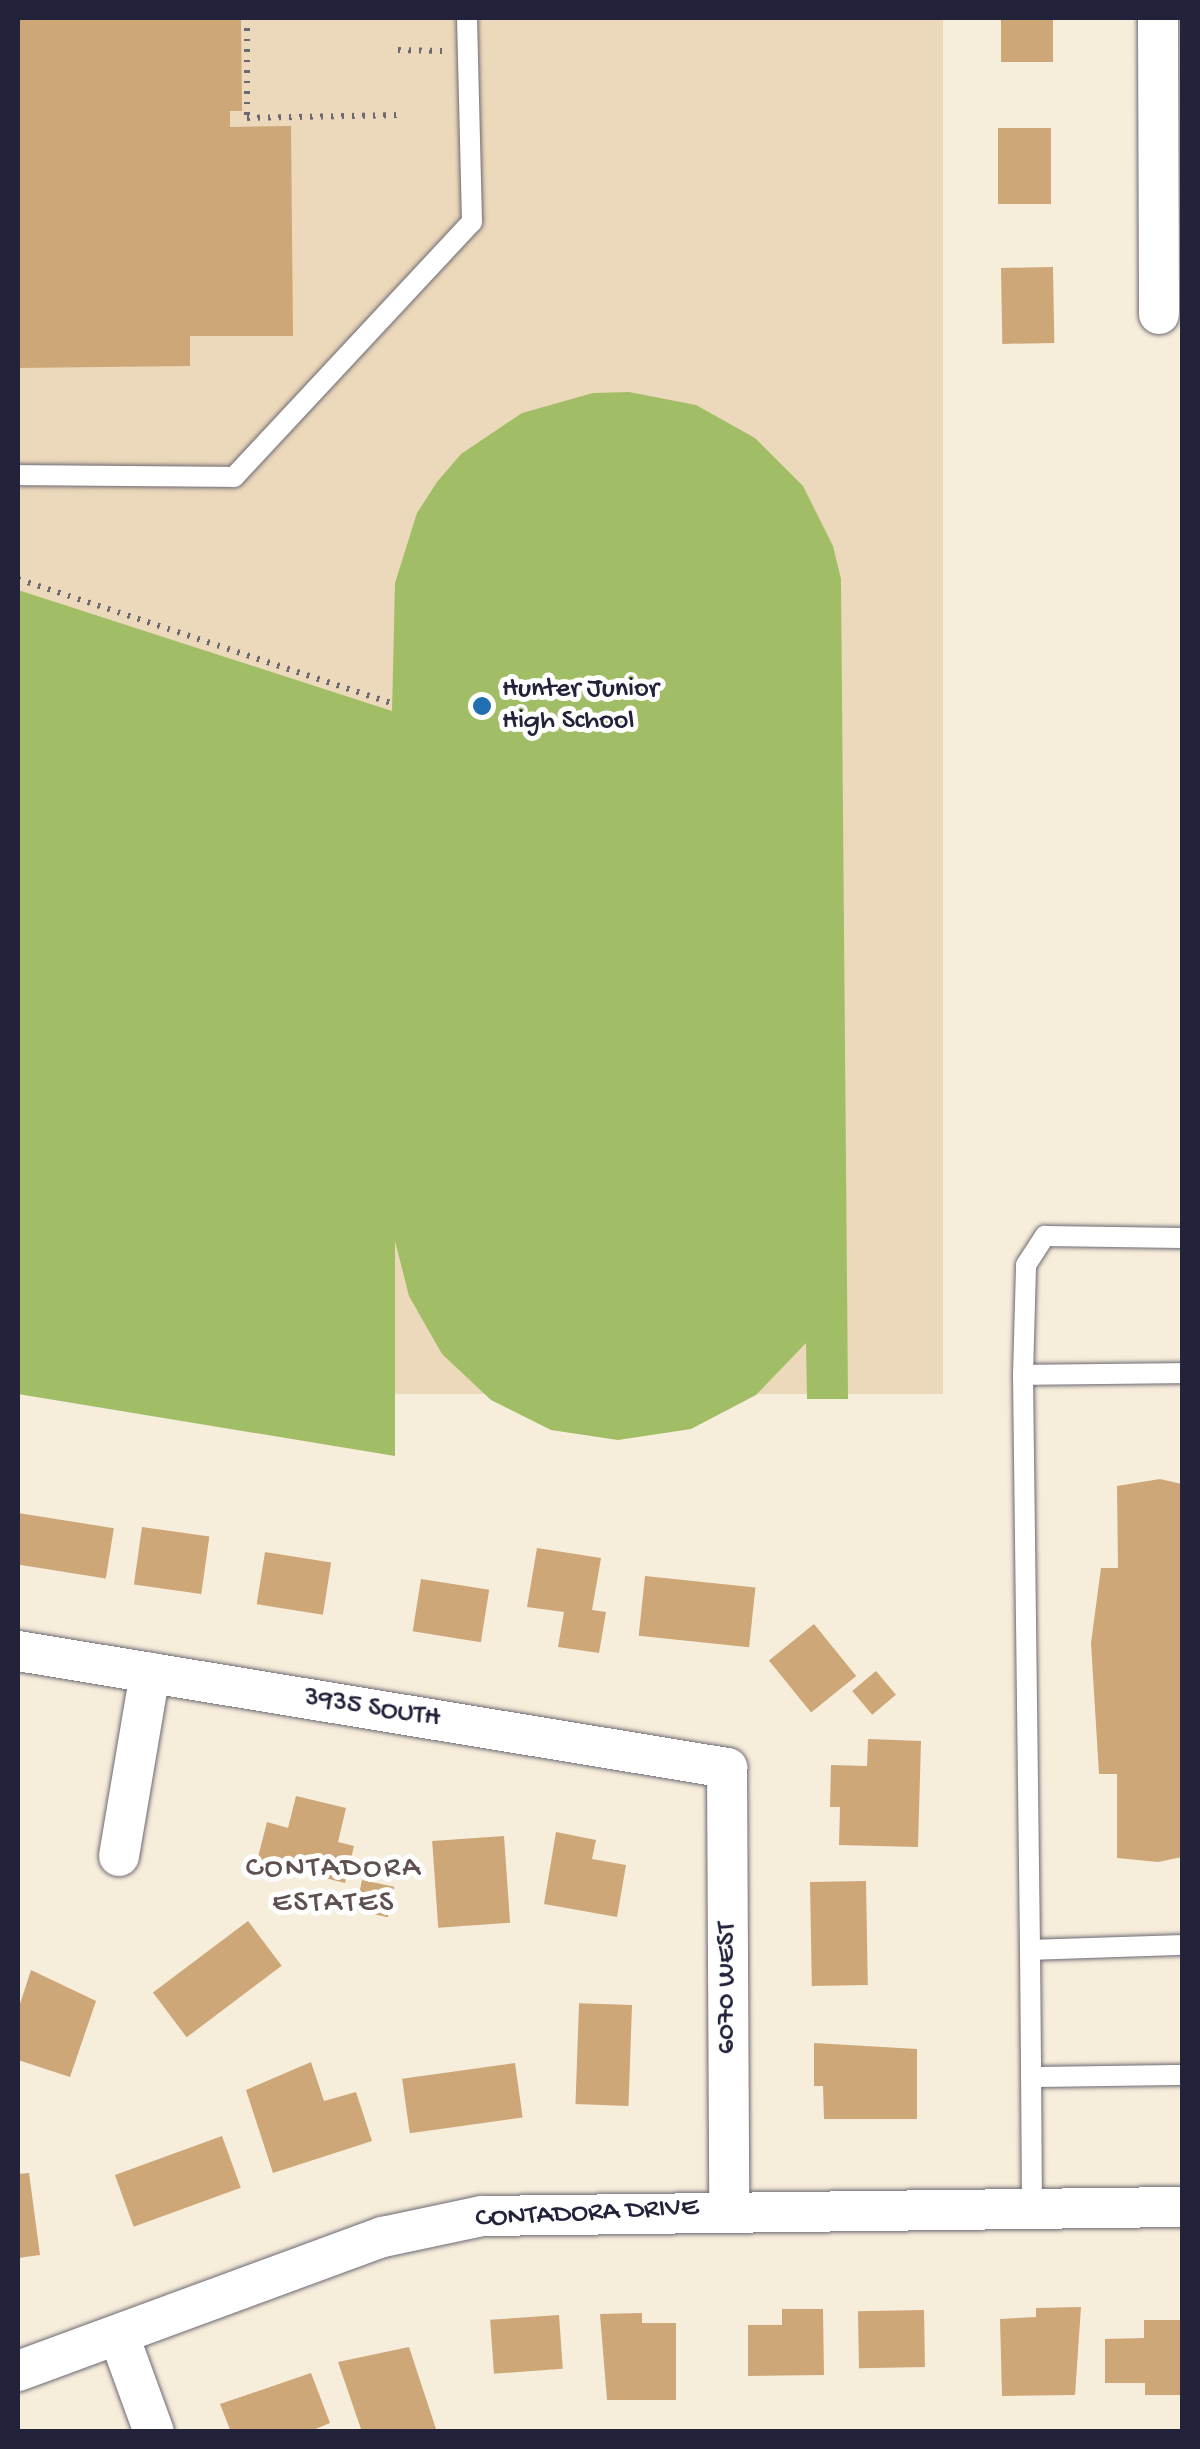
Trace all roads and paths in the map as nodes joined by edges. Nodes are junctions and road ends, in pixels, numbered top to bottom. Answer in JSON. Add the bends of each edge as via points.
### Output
{"nodes":[{"id":1,"x":247,"y":18,"type":"edge"},
{"id":2,"x":467,"y":18,"type":"edge"},
{"id":3,"x":1158,"y":18,"type":"edge"},
{"id":4,"x":398,"y":50,"type":"dead end"},
{"id":5,"x":468,"y":51,"type":"junction"},
{"id":6,"x":400,"y":115,"type":"dead end"},
{"id":7,"x":1159,"y":314,"type":"dead end"},
{"id":8,"x":18,"y":475,"type":"edge"},
{"id":9,"x":18,"y":579,"type":"edge"},
{"id":10,"x":393,"y":704,"type":"dead end"},
{"id":11,"x":1182,"y":1238,"type":"edge"},
{"id":12,"x":1182,"y":1373,"type":"edge"},
{"id":13,"x":1022,"y":1375,"type":"junction"},
{"id":14,"x":18,"y":1650,"type":"edge"},
{"id":15,"x":150,"y":1672,"type":"junction"},
{"id":16,"x":727,"y":1768,"type":"joint"},
{"id":17,"x":120,"y":1856,"type":"dead end"},
{"id":18,"x":1182,"y":1945,"type":"edge"},
{"id":19,"x":1030,"y":1950,"type":"junction"},
{"id":20,"x":1182,"y":2075,"type":"edge"},
{"id":21,"x":1031,"y":2077,"type":"junction"},
{"id":22,"x":1182,"y":2207,"type":"edge"},
{"id":23,"x":729,"y":2208,"type":"junction"},
{"id":24,"x":1032,"y":2208,"type":"junction"},
{"id":25,"x":120,"y":2336,"type":"junction"},
{"id":26,"x":18,"y":2371,"type":"edge"},
{"id":27,"x":154,"y":2432,"type":"edge"}],
"edges":[{"from":1,"to":6,"type":"path","via":[[248,118]]},
{"from":2,"to":5,"type":"lane"},
{"from":3,"to":7,"type":"street"},
{"from":4,"to":5,"type":"path"},
{"from":5,"to":8,"type":"lane","via":[[472,222],[234,478]]},
{"from":9,"to":10,"type":"path"},
{"from":11,"to":13,"type":"lane","via":[[1045,1236],[1026,1265]]},
{"from":12,"to":13,"type":"lane"},
{"from":13,"to":19,"type":"lane"},
{"from":14,"to":15,"type":"street","name":"3935 SOUTH"},
{"from":15,"to":16,"type":"street","name":"3935 SOUTH"},
{"from":15,"to":17,"type":"street"},
{"from":16,"to":23,"type":"street","name":"6070 WEST"},
{"from":18,"to":19,"type":"lane"},
{"from":19,"to":21,"type":"lane"},
{"from":20,"to":21,"type":"lane"},
{"from":21,"to":24,"type":"lane"},
{"from":22,"to":24,"type":"street","name":"CONTADORA DRIVE"},
{"from":23,"to":24,"type":"street","name":"CONTADORA DRIVE"},
{"from":23,"to":25,"type":"street","name":"CONTADORA DRIVE","via":[[550,2210],[432,2226],[334,2254]]},
{"from":25,"to":26,"type":"street","name":"CONTADORA DRIVE"},
{"from":25,"to":27,"type":"street"}]}
